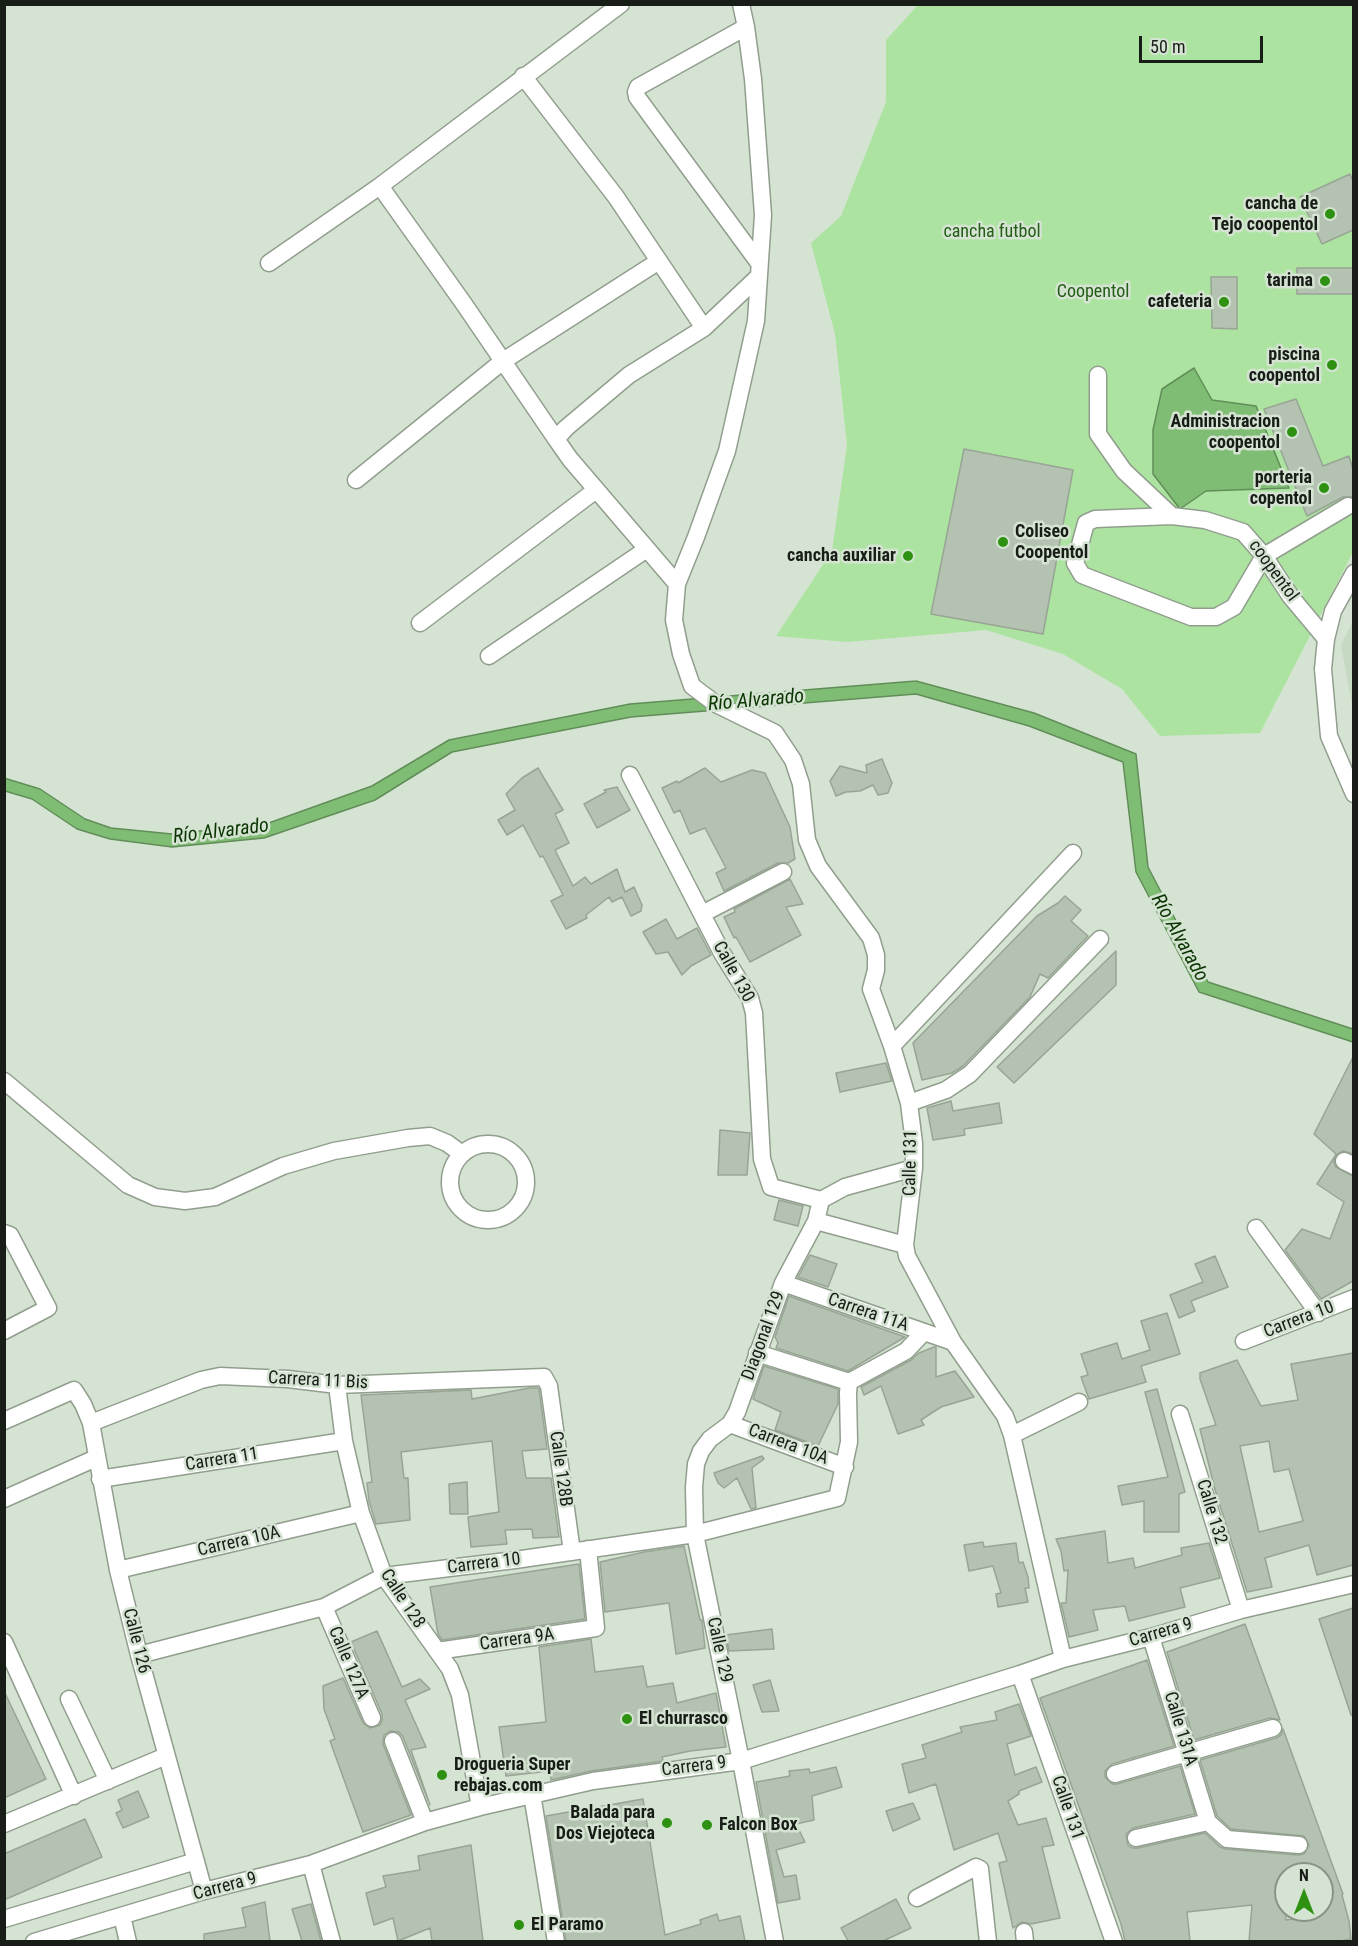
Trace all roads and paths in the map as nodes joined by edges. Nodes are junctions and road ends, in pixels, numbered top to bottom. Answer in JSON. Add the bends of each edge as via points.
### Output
{"nodes":[{"id":1,"x":621,"y":4,"type":"edge"},
{"id":2,"x":741,"y":4,"type":"edge"},
{"id":3,"x":746,"y":27,"type":"junction"},
{"id":4,"x":524,"y":76,"type":"junction"},
{"id":5,"x":380,"y":186,"type":"junction"},
{"id":6,"x":659,"y":261,"type":"junction"},
{"id":7,"x":269,"y":263,"type":"dead end"},
{"id":8,"x":759,"y":270,"type":"junction"},
{"id":9,"x":704,"y":328,"type":"junction"},
{"id":10,"x":503,"y":361,"type":"junction"},
{"id":11,"x":1098,"y":375,"type":"dead end"},
{"id":12,"x":556,"y":439,"type":"junction"},
{"id":13,"x":356,"y":480,"type":"dead end"},
{"id":14,"x":596,"y":490,"type":"junction"},
{"id":15,"x":1348,"y":506,"type":"dead end"},
{"id":16,"x":1172,"y":516,"type":"junction"},
{"id":17,"x":647,"y":549,"type":"junction"},
{"id":18,"x":1264,"y":556,"type":"junction"},
{"id":19,"x":1353,"y":573,"type":"edge"},
{"id":20,"x":677,"y":584,"type":"junction"},
{"id":21,"x":420,"y":623,"type":"dead end"},
{"id":22,"x":1326,"y":639,"type":"junction"},
{"id":23,"x":489,"y":656,"type":"dead end"},
{"id":24,"x":630,"y":775,"type":"dead end"},
{"id":25,"x":1353,"y":794,"type":"edge"},
{"id":26,"x":1073,"y":853,"type":"dead end"},
{"id":27,"x":783,"y":872,"type":"dead end"},
{"id":28,"x":702,"y":914,"type":"junction"},
{"id":29,"x":1100,"y":939,"type":"dead end"},
{"id":30,"x":892,"y":1046,"type":"junction"},
{"id":31,"x":4,"y":1081,"type":"edge"},
{"id":32,"x":909,"y":1103,"type":"junction"},
{"id":33,"x":462,"y":1154,"type":"junction"},
{"id":34,"x":914,"y":1168,"type":"junction"},
{"id":35,"x":821,"y":1200,"type":"junction"},
{"id":36,"x":816,"y":1221,"type":"junction"},
{"id":37,"x":1256,"y":1228,"type":"dead end"},
{"id":38,"x":4,"y":1233,"type":"edge"},
{"id":39,"x":905,"y":1245,"type":"junction"},
{"id":40,"x":783,"y":1283,"type":"junction"},
{"id":41,"x":1353,"y":1298,"type":"edge"},
{"id":42,"x":1318,"y":1313,"type":"junction"},
{"id":43,"x":4,"y":1331,"type":"edge"},
{"id":44,"x":924,"y":1332,"type":"junction"},
{"id":45,"x":1244,"y":1341,"type":"dead end"},
{"id":46,"x":953,"y":1342,"type":"junction"},
{"id":47,"x":757,"y":1353,"type":"junction"},
{"id":48,"x":849,"y":1382,"type":"junction"},
{"id":49,"x":337,"y":1384,"type":"junction"},
{"id":50,"x":549,"y":1386,"type":"joint"},
{"id":51,"x":1079,"y":1402,"type":"dead end"},
{"id":52,"x":1180,"y":1414,"type":"dead end"},
{"id":53,"x":4,"y":1421,"type":"edge"},
{"id":54,"x":91,"y":1423,"type":"junction"},
{"id":55,"x":730,"y":1424,"type":"junction"},
{"id":56,"x":1012,"y":1435,"type":"junction"},
{"id":57,"x":344,"y":1441,"type":"junction"},
{"id":58,"x":96,"y":1458,"type":"junction"},
{"id":59,"x":696,"y":1464,"type":"joint"},
{"id":60,"x":845,"y":1467,"type":"junction"},
{"id":61,"x":100,"y":1479,"type":"junction"},
{"id":62,"x":4,"y":1499,"type":"edge"},
{"id":63,"x":361,"y":1513,"type":"junction"},
{"id":64,"x":695,"y":1534,"type":"junction"},
{"id":65,"x":580,"y":1550,"type":"junction"},
{"id":66,"x":118,"y":1570,"type":"junction"},
{"id":67,"x":384,"y":1576,"type":"junction"},
{"id":68,"x":1353,"y":1584,"type":"edge"},
{"id":69,"x":324,"y":1607,"type":"junction"},
{"id":70,"x":1241,"y":1610,"type":"junction"},
{"id":71,"x":597,"y":1628,"type":"joint"},
{"id":72,"x":1151,"y":1636,"type":"junction"},
{"id":73,"x":4,"y":1642,"type":"edge"},
{"id":74,"x":438,"y":1651,"type":"junction"},
{"id":75,"x":139,"y":1655,"type":"junction"},
{"id":76,"x":1063,"y":1659,"type":"junction"},
{"id":77,"x":1020,"y":1674,"type":"junction"},
{"id":78,"x":69,"y":1700,"type":"dead end"},
{"id":79,"x":372,"y":1718,"type":"dead end"},
{"id":80,"x":1273,"y":1728,"type":"dead end"},
{"id":81,"x":393,"y":1741,"type":"dead end"},
{"id":82,"x":1188,"y":1752,"type":"junction"},
{"id":83,"x":166,"y":1756,"type":"junction"},
{"id":84,"x":741,"y":1761,"type":"junction"},
{"id":85,"x":1115,"y":1774,"type":"dead end"},
{"id":86,"x":108,"y":1781,"type":"junction"},
{"id":87,"x":532,"y":1794,"type":"junction"},
{"id":88,"x":74,"y":1796,"type":"junction"},
{"id":89,"x":480,"y":1807,"type":"junction"},
{"id":90,"x":425,"y":1822,"type":"junction"},
{"id":91,"x":1208,"y":1822,"type":"junction"},
{"id":92,"x":4,"y":1824,"type":"edge"},
{"id":93,"x":1136,"y":1838,"type":"dead end"},
{"id":94,"x":1299,"y":1845,"type":"dead end"},
{"id":95,"x":196,"y":1861,"type":"junction"},
{"id":96,"x":311,"y":1864,"type":"junction"},
{"id":97,"x":204,"y":1891,"type":"junction"},
{"id":98,"x":917,"y":1899,"type":"dead end"},
{"id":99,"x":122,"y":1916,"type":"junction"},
{"id":100,"x":4,"y":1919,"type":"edge"},
{"id":101,"x":66,"y":1937,"type":"edge"},
{"id":102,"x":34,"y":1941,"type":"edge"},
{"id":103,"x":128,"y":1941,"type":"edge"},
{"id":104,"x":332,"y":1941,"type":"edge"},
{"id":105,"x":556,"y":1941,"type":"edge"},
{"id":106,"x":775,"y":1941,"type":"edge"},
{"id":107,"x":988,"y":1941,"type":"edge"},
{"id":108,"x":1114,"y":1941,"type":"edge"}],
"edges":[{"from":1,"to":4,"type":"street"},
{"from":2,"to":3,"type":"street","name":"Calle 131"},
{"from":3,"to":8,"type":"street","name":"Calle 131","via":[[763,215]]},
{"from":3,"to":8,"type":"street","via":[[638,87],[636,92]]},
{"from":4,"to":5,"type":"street"},
{"from":4,"to":6,"type":"street"},
{"from":5,"to":7,"type":"street"},
{"from":5,"to":10,"type":"street"},
{"from":6,"to":9,"type":"street"},
{"from":6,"to":10,"type":"street"},
{"from":8,"to":9,"type":"street"},
{"from":8,"to":20,"type":"street","name":"Calle 131","via":[[756,321],[727,451]]},
{"from":9,"to":12,"type":"street","via":[[629,375]]},
{"from":10,"to":12,"type":"street"},
{"from":10,"to":13,"type":"street"},
{"from":11,"to":16,"type":"street","via":[[1098,434],[1124,471]]},
{"from":12,"to":14,"type":"street"},
{"from":14,"to":17,"type":"street"},
{"from":14,"to":21,"type":"street"},
{"from":15,"to":18,"type":"street"},
{"from":16,"to":18,"type":"street","name":"coopentol","via":[[1205,520],[1244,532]]},
{"from":16,"to":18,"type":"street","name":"coopentol","via":[[1095,519],[1086,523],[1075,563],[1082,576],[1191,617],[1216,617],[1234,606]]},
{"from":17,"to":20,"type":"street"},
{"from":17,"to":23,"type":"street"},
{"from":18,"to":22,"type":"street","name":"coopentol"},
{"from":19,"to":22,"type":"street","via":[[1333,611]]},
{"from":20,"to":30,"type":"street","name":"Calle 131","via":[[674,620],[692,686],[716,704],[775,733],[793,760],[801,784],[807,840],[818,866],[872,938],[876,955],[872,990]]},
{"from":22,"to":25,"type":"street","via":[[1323,669],[1329,736]]},
{"from":24,"to":28,"type":"street","name":"Calle 130"},
{"from":26,"to":30,"type":"street"},
{"from":27,"to":28,"type":"street"},
{"from":28,"to":35,"type":"street","name":"Calle 130","via":[[750,998],[754,1012],[762,1159],[771,1187]]},
{"from":29,"to":32,"type":"street","via":[[970,1074],[946,1090]]},
{"from":30,"to":32,"type":"street","name":"Calle 131"},
{"from":31,"to":33,"type":"street","via":[[128,1185],[155,1197],[185,1201],[215,1197],[283,1166],[334,1151],[408,1138],[430,1136]]},
{"from":32,"to":34,"type":"street","name":"Calle 131"},
{"from":33,"to":33,"type":"street","via":[[455,1161],[449,1180],[459,1208],[476,1219],[486,1220],[514,1210],[526,1184],[517,1156],[490,1144]]},
{"from":34,"to":35,"type":"street","via":[[845,1187]]},
{"from":34,"to":39,"type":"street","name":"Calle 131"},
{"from":35,"to":36,"type":"street","name":"Diagonal 129"},
{"from":36,"to":39,"type":"street"},
{"from":36,"to":40,"type":"street","name":"Diagonal 129"},
{"from":37,"to":42,"type":"street"},
{"from":38,"to":43,"type":"street","via":[[10,1235],[48,1308]]},
{"from":39,"to":46,"type":"street","name":"Calle 131","via":[[907,1256]]},
{"from":40,"to":44,"type":"street","name":"Carrera 11A"},
{"from":40,"to":47,"type":"street","name":"Diagonal 129"},
{"from":41,"to":42,"type":"street","name":"Carrera 10"},
{"from":42,"to":45,"type":"street","name":"Carrera 10"},
{"from":44,"to":46,"type":"street","name":"Carrera 11A"},
{"from":44,"to":48,"type":"street","via":[[906,1351]]},
{"from":46,"to":56,"type":"street","name":"Calle 131","via":[[1005,1416]]},
{"from":47,"to":48,"type":"street"},
{"from":47,"to":55,"type":"street","name":"Diagonal 129"},
{"from":48,"to":60,"type":"street"},
{"from":49,"to":50,"type":"street","name":"Carrera 11 Bis","via":[[539,1376]]},
{"from":49,"to":54,"type":"street","name":"Carrera 11 Bis","via":[[220,1376]]},
{"from":49,"to":57,"type":"street","name":"Calle 128"},
{"from":50,"to":65,"type":"street","name":"Calle 128B","via":[[557,1452]]},
{"from":51,"to":56,"type":"street"},
{"from":52,"to":70,"type":"street","name":"Calle 132"},
{"from":53,"to":54,"type":"street","name":"Calle 126","via":[[74,1390]]},
{"from":54,"to":58,"type":"street","name":"Calle 126"},
{"from":55,"to":59,"type":"street","name":"Diagonal 129","via":[[710,1439]]},
{"from":55,"to":60,"type":"street","name":"Carrera 10A"},
{"from":56,"to":76,"type":"street","name":"Calle 131"},
{"from":57,"to":61,"type":"street","name":"Carrera 11"},
{"from":57,"to":63,"type":"street","name":"Calle 128"},
{"from":58,"to":61,"type":"street","name":"Calle 126"},
{"from":58,"to":62,"type":"street"},
{"from":59,"to":64,"type":"street","name":"Calle 129"},
{"from":60,"to":64,"type":"street","name":"Carrera 10","via":[[837,1498]]},
{"from":61,"to":66,"type":"street","name":"Calle 126"},
{"from":63,"to":66,"type":"street","name":"Carrera 10A"},
{"from":63,"to":67,"type":"street","name":"Calle 128"},
{"from":64,"to":65,"type":"street","name":"Carrera 10"},
{"from":64,"to":84,"type":"street","name":"Calle 129"},
{"from":65,"to":67,"type":"street","name":"Carrera 10"},
{"from":65,"to":71,"type":"street","name":"Calle 128B"},
{"from":66,"to":75,"type":"street","name":"Calle 126"},
{"from":67,"to":69,"type":"street","name":"Carrera 10"},
{"from":67,"to":74,"type":"street","name":"Calle 128"},
{"from":68,"to":70,"type":"street","name":"Carrera 9"},
{"from":69,"to":75,"type":"street","name":"Carrera 10"},
{"from":69,"to":79,"type":"street","name":"Calle 127A"},
{"from":70,"to":72,"type":"street","name":"Carrera 9"},
{"from":71,"to":74,"type":"street","name":"Carrera 9A"},
{"from":72,"to":76,"type":"street","name":"Carrera 9"},
{"from":72,"to":82,"type":"street","name":"Calle 131A"},
{"from":73,"to":88,"type":"street"},
{"from":74,"to":89,"type":"street","name":"Calle 128","via":[[460,1695]]},
{"from":75,"to":83,"type":"street","name":"Calle 126"},
{"from":76,"to":77,"type":"street","name":"Carrera 9"},
{"from":77,"to":84,"type":"street","name":"Carrera 9"},
{"from":77,"to":108,"type":"street","name":"Calle 131"},
{"from":78,"to":86,"type":"street"},
{"from":80,"to":82,"type":"street"},
{"from":81,"to":90,"type":"street"},
{"from":82,"to":85,"type":"street"},
{"from":82,"to":91,"type":"street","name":"Calle 131A"},
{"from":83,"to":86,"type":"street"},
{"from":83,"to":95,"type":"street","name":"Calle 126"},
{"from":84,"to":87,"type":"street","name":"Carrera 9","via":[[593,1781]]},
{"from":84,"to":106,"type":"street","name":"Calle 129"},
{"from":86,"to":88,"type":"street"},
{"from":87,"to":89,"type":"street","name":"Carrera 9"},
{"from":87,"to":105,"type":"street"},
{"from":88,"to":92,"type":"street"},
{"from":89,"to":90,"type":"street","name":"Carrera 9"},
{"from":90,"to":96,"type":"street","name":"Carrera 9"},
{"from":91,"to":93,"type":"street"},
{"from":91,"to":94,"type":"street","via":[[1227,1839]]},
{"from":95,"to":97,"type":"street","name":"Calle 126"},
{"from":95,"to":100,"type":"street"},
{"from":96,"to":97,"type":"street","name":"Carrera 9"},
{"from":96,"to":104,"type":"street"},
{"from":97,"to":99,"type":"street","name":"Carrera 9"},
{"from":98,"to":107,"type":"street","via":[[980,1869]]},
{"from":99,"to":101,"type":"street","name":"Carrera 9"},
{"from":99,"to":103,"type":"street"},
{"from":101,"to":102,"type":"street","name":"Carrera 9"}]}
